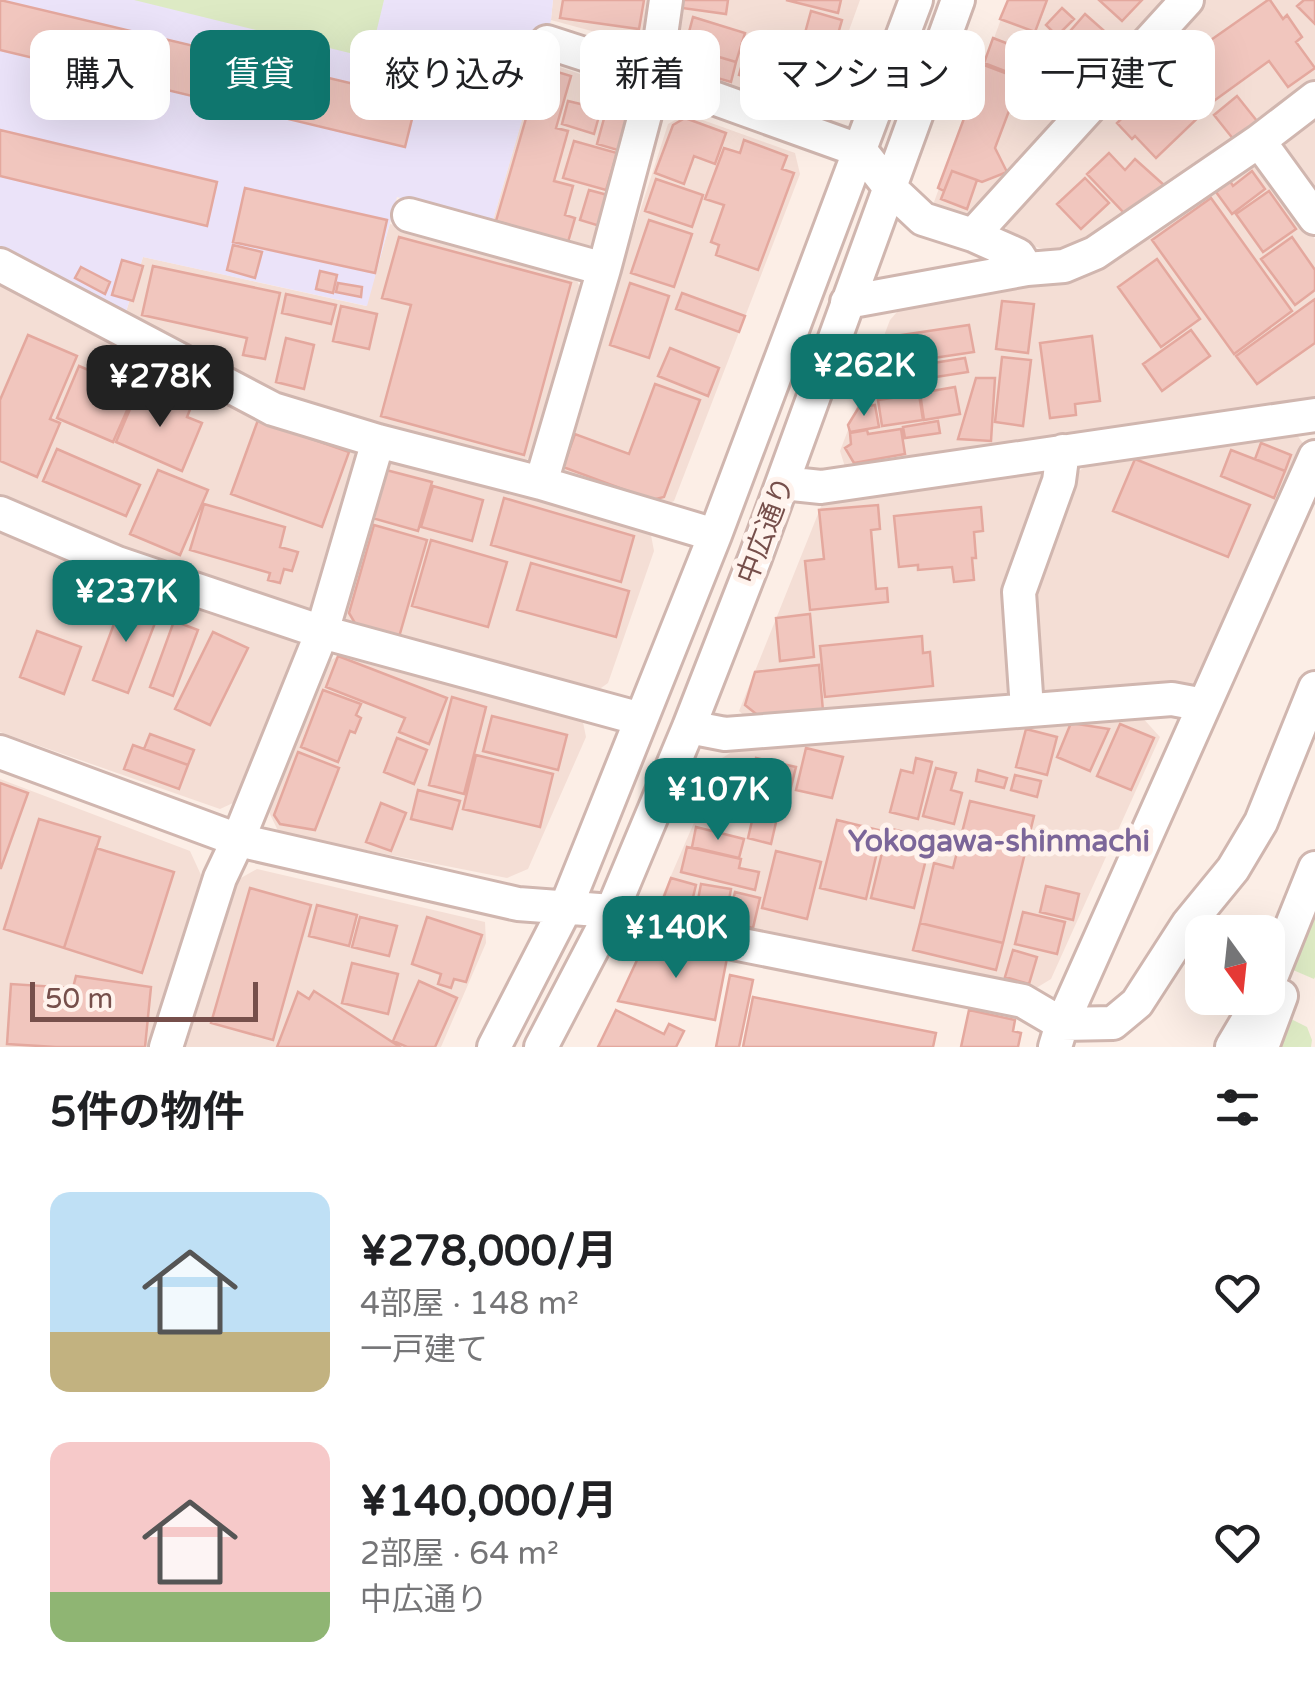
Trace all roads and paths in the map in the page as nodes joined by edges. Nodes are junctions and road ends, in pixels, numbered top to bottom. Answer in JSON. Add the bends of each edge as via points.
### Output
{"nodes":[{"id":1,"x":666,"y":0,"type":"edge"},
{"id":2,"x":916,"y":0,"type":"edge"},
{"id":3,"x":958,"y":0,"type":"edge"},
{"id":4,"x":1187,"y":0,"type":"edge"},
{"id":5,"x":662,"y":30,"type":"edge"},
{"id":6,"x":1315,"y":98,"type":"edge"},
{"id":7,"x":720,"y":100,"type":"edge"},
{"id":8,"x":644,"y":120,"type":"edge"},
{"id":9,"x":1259,"y":141,"type":"junction"},
{"id":10,"x":860,"y":151,"type":"junction"},
{"id":11,"x":890,"y":188,"type":"junction"},
{"id":12,"x":409,"y":215,"type":"dead end"},
{"id":13,"x":1315,"y":218,"type":"edge"},
{"id":14,"x":973,"y":235,"type":"junction"},
{"id":15,"x":0,"y":265,"type":"edge"},
{"id":16,"x":1027,"y":269,"type":"junction"},
{"id":17,"x":604,"y":270,"type":"junction"},
{"id":18,"x":847,"y":302,"type":"junction"},
{"id":19,"x":1315,"y":415,"type":"edge"},
{"id":20,"x":378,"y":442,"type":"junction"},
{"id":21,"x":1063,"y":452,"type":"junction"},
{"id":22,"x":1315,"y":457,"type":"edge"},
{"id":23,"x":541,"y":483,"type":"junction"},
{"id":24,"x":783,"y":483,"type":"junction"},
{"id":25,"x":0,"y":513,"type":"edge"},
{"id":26,"x":715,"y":535,"type":"junction"},
{"id":27,"x":322,"y":632,"type":"junction"},
{"id":28,"x":1315,"y":688,"type":"edge"},
{"id":29,"x":1204,"y":704,"type":"junction"},
{"id":30,"x":1027,"y":709,"type":"junction"},
{"id":31,"x":642,"y":719,"type":"junction"},
{"id":32,"x":688,"y":727,"type":"junction"},
{"id":33,"x":0,"y":752,"type":"edge"},
{"id":34,"x":238,"y":840,"type":"junction"},
{"id":35,"x":1315,"y":868,"type":"edge"},
{"id":36,"x":566,"y":908,"type":"junction"},
{"id":37,"x":612,"y":911,"type":"junction"},
{"id":38,"x":1285,"y":960,"type":"edge"},
{"id":39,"x":1257,"y":1015,"type":"edge"},
{"id":40,"x":1269,"y":1015,"type":"edge"},
{"id":41,"x":1114,"y":1035,"type":"edge"},
{"id":42,"x":1059,"y":1036,"type":"edge"},
{"id":43,"x":166,"y":1047,"type":"edge"},
{"id":44,"x":494,"y":1047,"type":"edge"},
{"id":45,"x":541,"y":1047,"type":"edge"},
{"id":46,"x":1232,"y":1047,"type":"edge"},
{"id":47,"x":1262,"y":1047,"type":"edge"}],
"edges":[{"from":1,"to":5,"type":"street"},
{"from":2,"to":10,"type":"street"},
{"from":3,"to":11,"type":"street","name":"中広通り"},
{"from":4,"to":14,"type":"street"},
{"from":6,"to":9,"type":"street"},
{"from":7,"to":10,"type":"street"},
{"from":8,"to":17,"type":"street"},
{"from":9,"to":13,"type":"street"},
{"from":9,"to":16,"type":"street","via":[[1095,252],[1064,266]]},
{"from":10,"to":11,"type":"street"},
{"from":10,"to":26,"type":"street"},
{"from":11,"to":14,"type":"street","via":[[922,220]]},
{"from":11,"to":18,"type":"street","name":"中広通り"},
{"from":12,"to":17,"type":"street"},
{"from":14,"to":16,"type":"street","via":[[1018,255]]},
{"from":15,"to":20,"type":"street","via":[[273,408]]},
{"from":16,"to":18,"type":"street"},
{"from":17,"to":23,"type":"street"},
{"from":18,"to":24,"type":"street","name":"中広通り"},
{"from":19,"to":21,"type":"street"},
{"from":20,"to":23,"type":"street"},
{"from":20,"to":27,"type":"street"},
{"from":21,"to":24,"type":"street","via":[[821,486]]},
{"from":21,"to":30,"type":"street","via":[[1060,480],[1020,592]]},
{"from":22,"to":29,"type":"street"},
{"from":23,"to":26,"type":"street"},
{"from":24,"to":32,"type":"street","name":"中広通り"},
{"from":25,"to":27,"type":"street","via":[[117,563]]},
{"from":26,"to":31,"type":"street"},
{"from":27,"to":31,"type":"street"},
{"from":27,"to":34,"type":"street"},
{"from":28,"to":41,"type":"street","via":[[1261,822]]},
{"from":29,"to":30,"type":"street","via":[[1172,698]]},
{"from":29,"to":42,"type":"street"},
{"from":30,"to":32,"type":"street","via":[[725,734]]},
{"from":31,"to":36,"type":"street"},
{"from":32,"to":37,"type":"street","name":"中広通り"},
{"from":33,"to":34,"type":"street"},
{"from":34,"to":36,"type":"street","via":[[518,904]]},
{"from":34,"to":43,"type":"street"},
{"from":35,"to":38,"type":"street"},
{"from":36,"to":37,"type":"street"},
{"from":36,"to":44,"type":"street"},
{"from":37,"to":42,"type":"street","via":[[648,926],[1023,1002]]},
{"from":37,"to":45,"type":"street","name":"中広通り"},
{"from":39,"to":46,"type":"street"},
{"from":40,"to":47,"type":"street"},
{"from":41,"to":42,"type":"street"}]}
